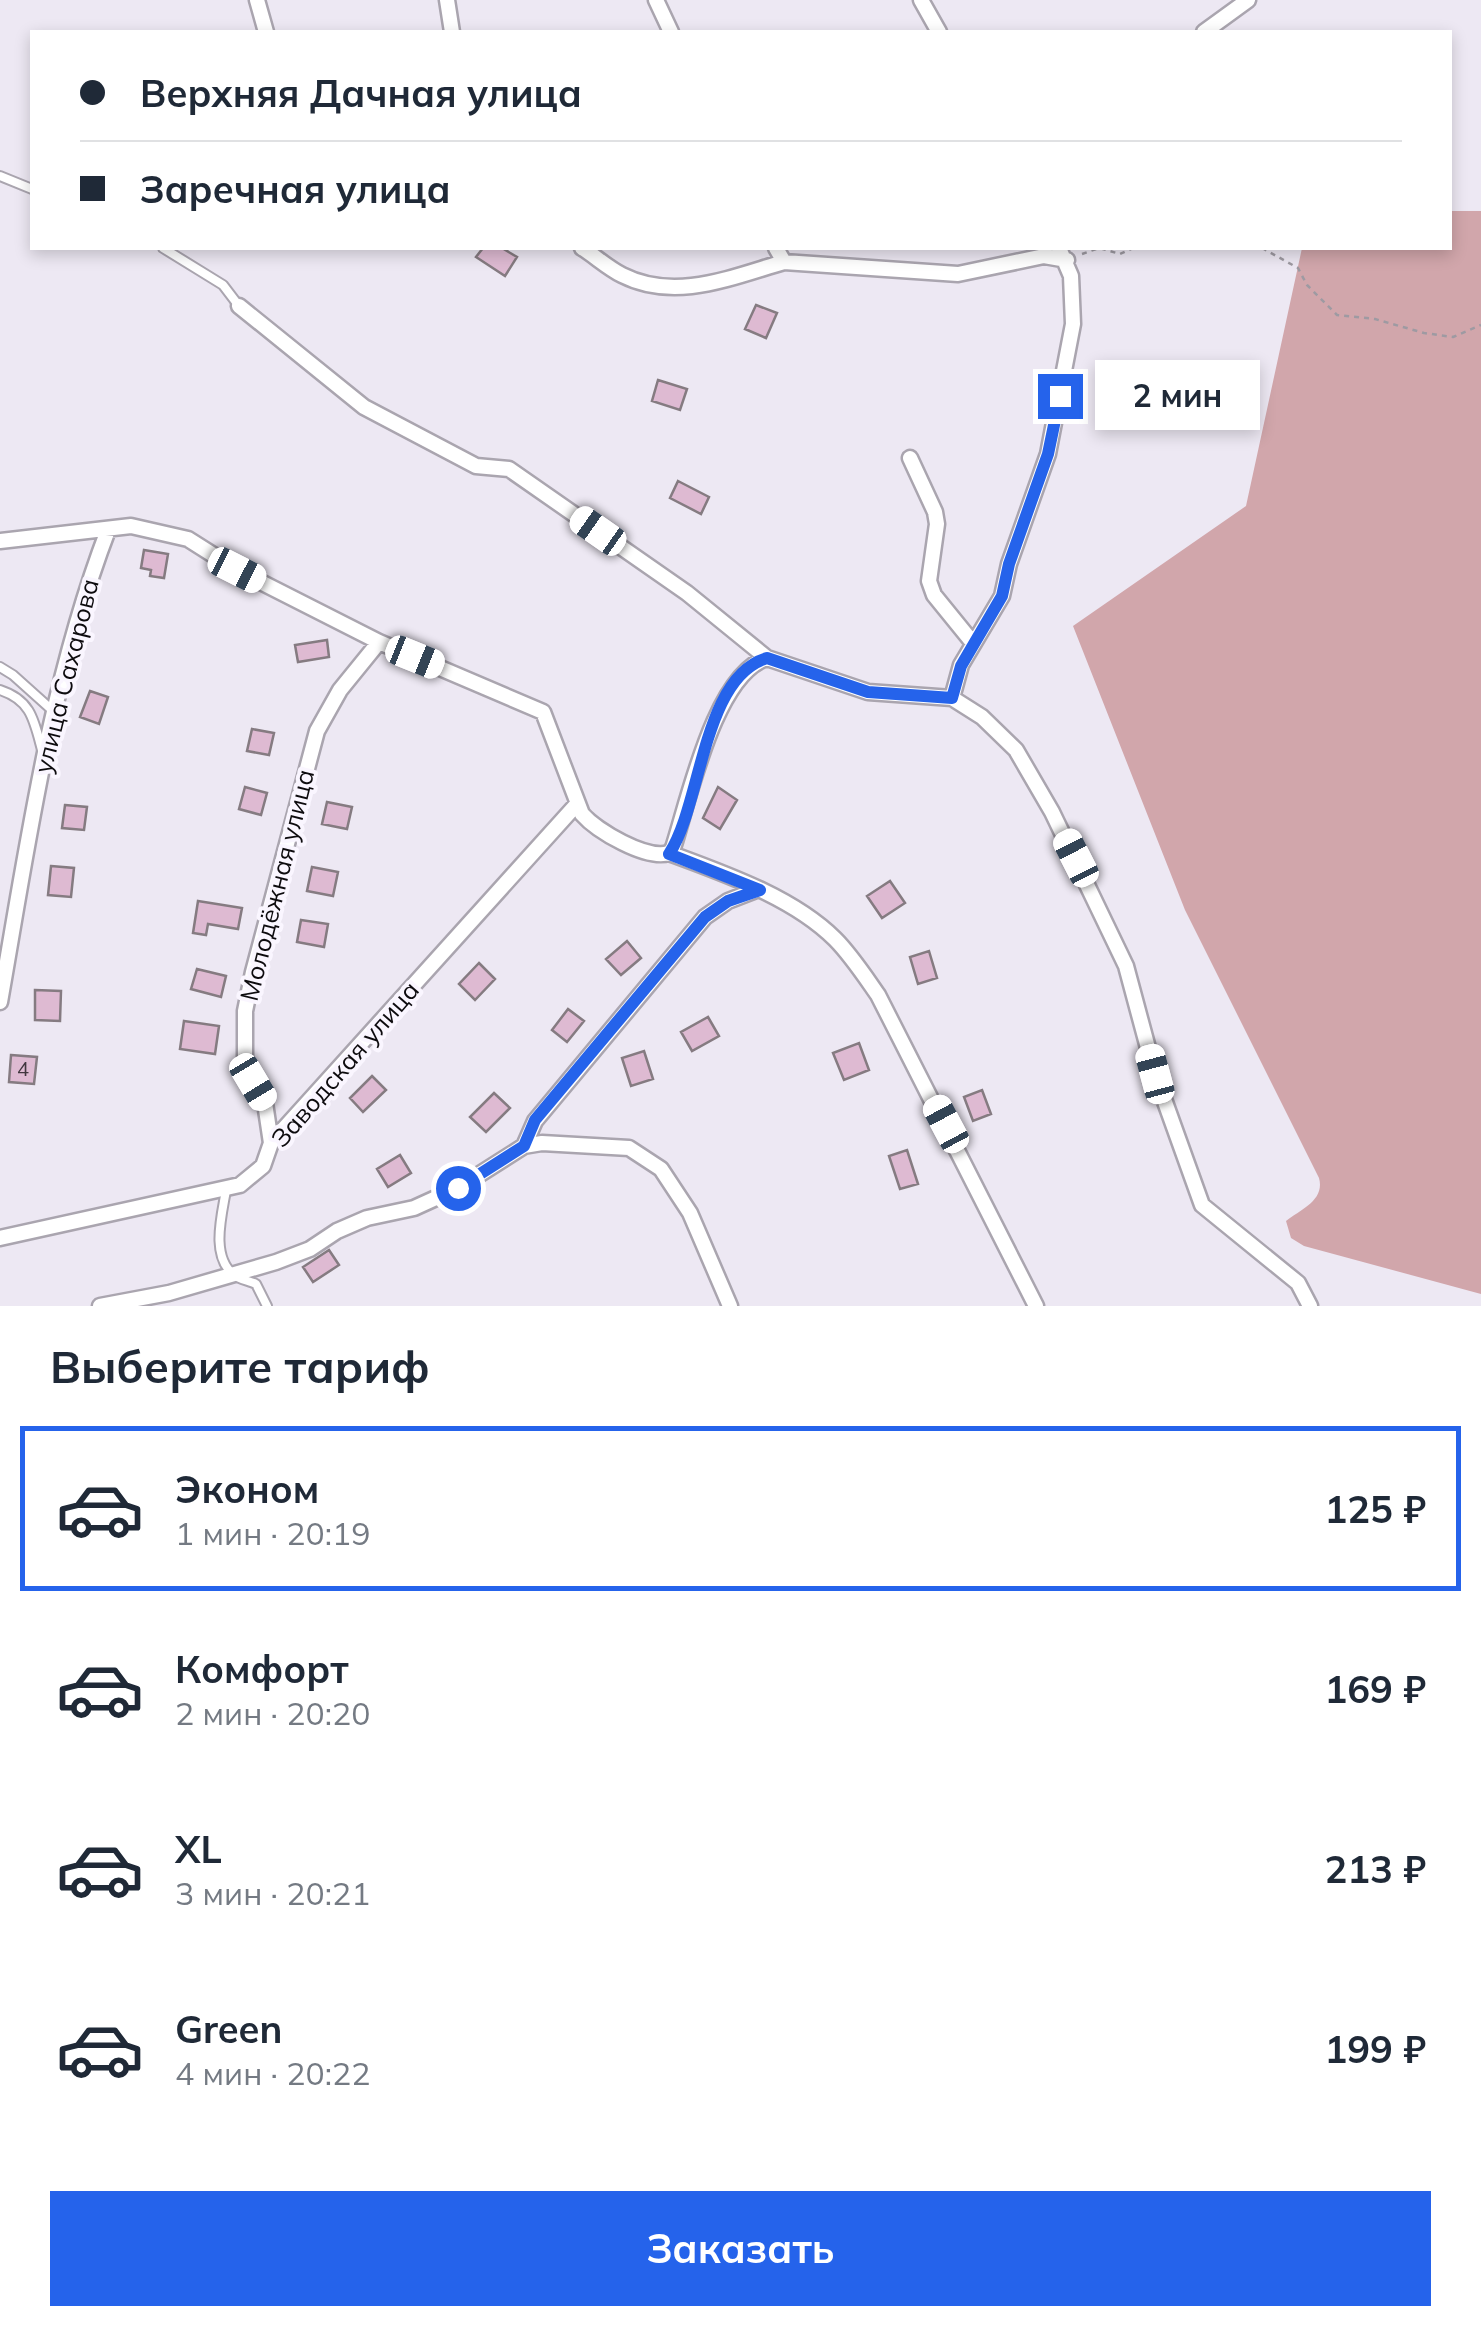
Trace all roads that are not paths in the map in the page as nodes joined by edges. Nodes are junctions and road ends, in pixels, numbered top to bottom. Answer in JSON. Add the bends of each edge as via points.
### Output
{"nodes":[{"id":1,"x":257,"y":0,"type":"edge"},
{"id":2,"x":447,"y":0,"type":"edge"},
{"id":3,"x":656,"y":0,"type":"edge"},
{"id":4,"x":921,"y":0,"type":"edge"},
{"id":5,"x":1248,"y":0,"type":"edge"},
{"id":6,"x":265,"y":30,"type":"edge"},
{"id":7,"x":452,"y":30,"type":"edge"},
{"id":8,"x":671,"y":30,"type":"edge"},
{"id":9,"x":938,"y":30,"type":"edge"},
{"id":10,"x":1207,"y":30,"type":"edge"},
{"id":11,"x":0,"y":176,"type":"edge"},
{"id":12,"x":30,"y":188,"type":"edge"},
{"id":13,"x":167,"y":250,"type":"edge"},
{"id":14,"x":585,"y":250,"type":"edge"},
{"id":15,"x":777,"y":250,"type":"edge"},
{"id":16,"x":1067,"y":252,"type":"edge"},
{"id":17,"x":784,"y":262,"type":"junction"},
{"id":18,"x":239,"y":306,"type":"joint"},
{"id":19,"x":910,"y":458,"type":"dead end"},
{"id":20,"x":108,"y":530,"type":"junction"},
{"id":21,"x":0,"y":541,"type":"edge"},
{"id":22,"x":379,"y":642,"type":"junction"},
{"id":23,"x":973,"y":642,"type":"junction"},
{"id":24,"x":767,"y":658,"type":"junction"},
{"id":25,"x":0,"y":667,"type":"edge"},
{"id":26,"x":0,"y":690,"type":"edge"},
{"id":27,"x":952,"y":698,"type":"junction"},
{"id":28,"x":52,"y":710,"type":"junction"},
{"id":29,"x":43,"y":754,"type":"junction"},
{"id":30,"x":577,"y":804,"type":"junction"},
{"id":31,"x":669,"y":854,"type":"junction"},
{"id":32,"x":760,"y":890,"type":"junction"},
{"id":33,"x":0,"y":1002,"type":"edge"},
{"id":34,"x":272,"y":1143,"type":"junction"},
{"id":35,"x":524,"y":1146,"type":"junction"},
{"id":36,"x":226,"y":1190,"type":"junction"},
{"id":37,"x":0,"y":1238,"type":"edge"},
{"id":38,"x":234,"y":1276,"type":"junction"},
{"id":39,"x":100,"y":1306,"type":"edge"},
{"id":40,"x":268,"y":1306,"type":"edge"},
{"id":41,"x":730,"y":1306,"type":"edge"},
{"id":42,"x":1036,"y":1306,"type":"edge"},
{"id":43,"x":1310,"y":1306,"type":"edge"}],
"edges":[{"from":1,"to":6,"type":"street"},
{"from":2,"to":7,"type":"street"},
{"from":3,"to":8,"type":"street"},
{"from":4,"to":9,"type":"street"},
{"from":5,"to":10,"type":"street"},
{"from":11,"to":12,"type":"lane"},
{"from":13,"to":18,"type":"lane","via":[[223,284]]},
{"from":14,"to":17,"type":"street","via":[[622,275],[659,286],[697,287]]},
{"from":15,"to":17,"type":"street"},
{"from":16,"to":17,"type":"street","via":[[958,274]]},
{"from":16,"to":23,"type":"street","via":[[1073,324],[1048,454],[1002,596]]},
{"from":18,"to":24,"type":"street","via":[[364,407],[476,466],[509,469],[688,593]]},
{"from":19,"to":23,"type":"street","via":[[937,524],[929,582]]},
{"from":20,"to":21,"type":"street"},
{"from":20,"to":22,"type":"street","via":[[131,526],[188,539]]},
{"from":20,"to":28,"type":"street","name":"улица Сахарова"},
{"from":22,"to":30,"type":"street","via":[[543,712]]},
{"from":22,"to":34,"type":"street","name":"Молодёжная улица","via":[[340,690],[313,741],[253,972],[245,1061],[265,1102]]},
{"from":23,"to":27,"type":"street"},
{"from":24,"to":27,"type":"street","via":[[868,692]]},
{"from":24,"to":31,"type":"street","via":[[748,667],[728,693]]},
{"from":25,"to":28,"type":"lane"},
{"from":26,"to":29,"type":"lane","via":[[22,700]]},
{"from":27,"to":43,"type":"street","via":[[1016,750],[1102,910],[1202,1205],[1298,1283]]},
{"from":28,"to":29,"type":"street","name":"улица Сахарова"},
{"from":29,"to":33,"type":"street","name":"улица Сахарова"},
{"from":30,"to":31,"type":"street","via":[[593,826],[653,855]]},
{"from":30,"to":34,"type":"street","name":"Заводская улица"},
{"from":31,"to":32,"type":"street"},
{"from":32,"to":35,"type":"street","via":[[716,907],[696,926],[535,1120]]},
{"from":32,"to":42,"type":"street","via":[[832,936],[878,994]]},
{"from":34,"to":36,"type":"street","name":"Заводская улица","via":[[263,1166]]},
{"from":35,"to":38,"type":"street","via":[[414,1208],[367,1218]]},
{"from":35,"to":41,"type":"street","via":[[629,1148],[644,1155],[676,1188]]},
{"from":36,"to":37,"type":"street","name":"Заводская улица"},
{"from":36,"to":38,"type":"lane","via":[[220,1240]]},
{"from":38,"to":39,"type":"street"},
{"from":38,"to":40,"type":"lane","via":[[256,1284]]}]}
